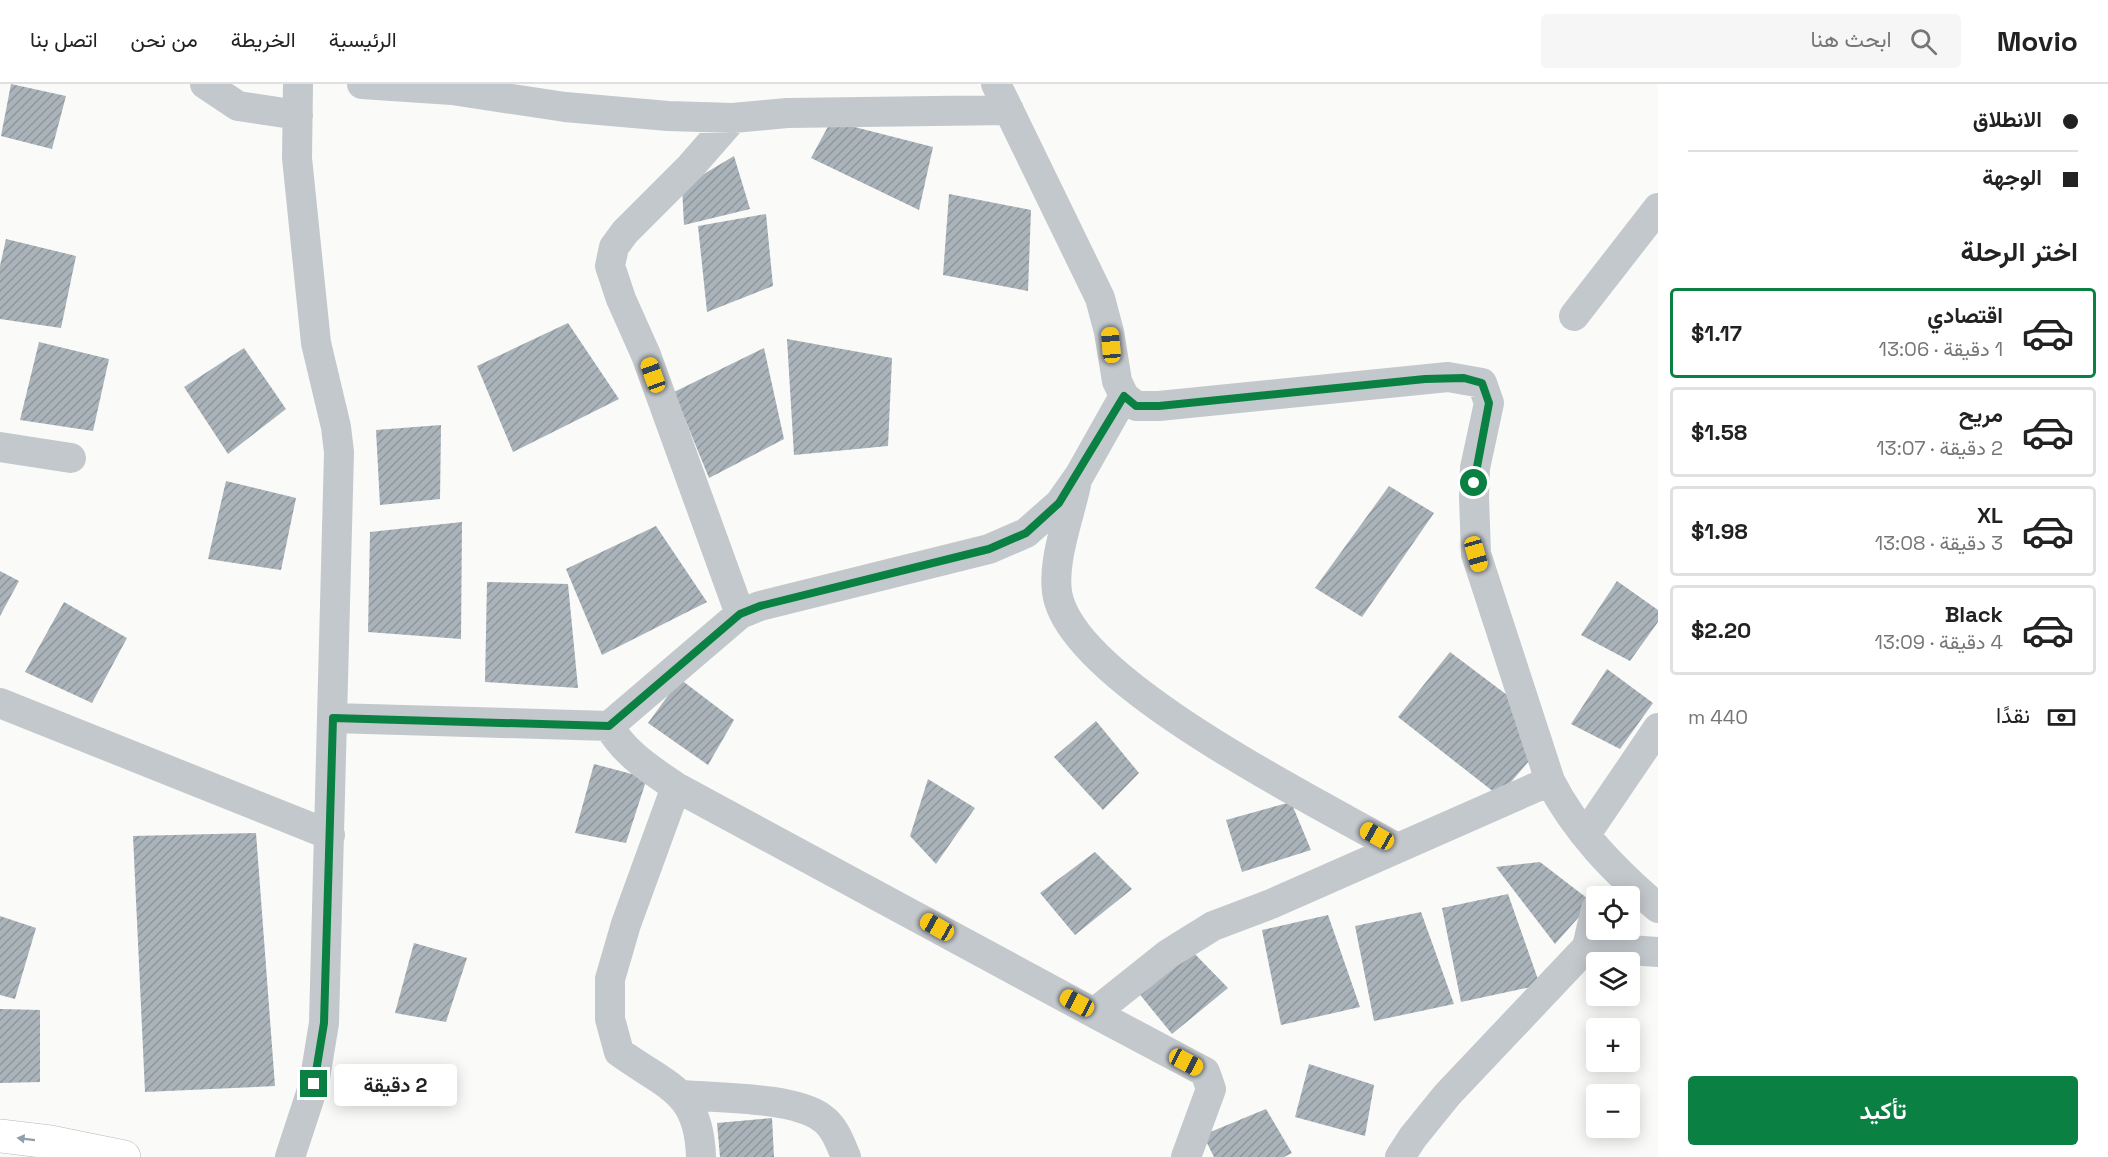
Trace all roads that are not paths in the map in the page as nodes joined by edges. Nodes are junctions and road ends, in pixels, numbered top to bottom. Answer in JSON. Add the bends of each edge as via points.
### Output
{"nodes":[{"id":1,"x":206,"y":84,"type":"edge"},
{"id":2,"x":298,"y":84,"type":"edge"},
{"id":3,"x":363,"y":84,"type":"edge"},
{"id":4,"x":1003,"y":97,"type":"edge"},
{"id":5,"x":298,"y":115,"type":"junction"},
{"id":6,"x":733,"y":118,"type":"junction"},
{"id":7,"x":1658,"y":208,"type":"edge"},
{"id":8,"x":1574,"y":316,"type":"dead end"},
{"id":9,"x":1124,"y":396,"type":"junction"},
{"id":10,"x":0,"y":447,"type":"edge"},
{"id":11,"x":71,"y":458,"type":"dead end"},
{"id":12,"x":1078,"y":476,"type":"junction"},
{"id":13,"x":740,"y":614,"type":"junction"},
{"id":14,"x":0,"y":703,"type":"edge"},
{"id":15,"x":333,"y":718,"type":"junction"},
{"id":16,"x":609,"y":726,"type":"junction"},
{"id":17,"x":1658,"y":728,"type":"edge"},
{"id":18,"x":1550,"y":780,"type":"junction"},
{"id":19,"x":676,"y":787,"type":"junction"},
{"id":20,"x":1586,"y":834,"type":"junction"},
{"id":21,"x":330,"y":835,"type":"junction"},
{"id":22,"x":1397,"y":848,"type":"junction"},
{"id":23,"x":1615,"y":871,"type":"junction"},
{"id":24,"x":1608,"y":886,"type":"edge"},
{"id":25,"x":1658,"y":908,"type":"edge"},
{"id":26,"x":1589,"y":940,"type":"edge"},
{"id":27,"x":1587,"y":947,"type":"junction"},
{"id":28,"x":1658,"y":952,"type":"edge"},
{"id":29,"x":1094,"y":1013,"type":"junction"},
{"id":30,"x":682,"y":1095,"type":"junction"},
{"id":31,"x":0,"y":1136,"type":"edge"},
{"id":32,"x":73,"y":1151,"type":"edge"},
{"id":33,"x":124,"y":1157,"type":"edge"},
{"id":34,"x":290,"y":1157,"type":"edge"},
{"id":35,"x":701,"y":1157,"type":"edge"},
{"id":36,"x":846,"y":1157,"type":"edge"},
{"id":37,"x":1185,"y":1157,"type":"edge"},
{"id":38,"x":1400,"y":1157,"type":"edge"}],
"edges":[{"from":1,"to":5,"type":"street","via":[[238,106]]},
{"from":2,"to":5,"type":"street"},
{"from":3,"to":6,"type":"street","via":[[452,90],[624,112]]},
{"from":4,"to":6,"type":"street"},
{"from":4,"to":9,"type":"street","via":[[1100,298],[1117,381]]},
{"from":5,"to":15,"type":"street","via":[[297,158],[316,343],[339,452]]},
{"from":6,"to":13,"type":"street","via":[[625,232],[614,247],[610,266]]},
{"from":7,"to":8,"type":"street"},
{"from":9,"to":12,"type":"street"},
{"from":9,"to":18,"type":"street","via":[[1136,406],[1159,406],[1448,377],[1482,383],[1489,403],[1476,468],[1476,554]]},
{"from":10,"to":11,"type":"street"},
{"from":12,"to":13,"type":"street","via":[[1051,512],[1026,533],[989,549]]},
{"from":12,"to":22,"type":"street","via":[[1056,572],[1059,601],[1074,630],[1114,671],[1190,730]]},
{"from":13,"to":16,"type":"street"},
{"from":14,"to":21,"type":"street"},
{"from":15,"to":16,"type":"street"},
{"from":15,"to":21,"type":"street"},
{"from":16,"to":19,"type":"street","via":[[631,755]]},
{"from":17,"to":20,"type":"street"},
{"from":18,"to":20,"type":"street","via":[[1565,810]]},
{"from":18,"to":22,"type":"street"},
{"from":19,"to":29,"type":"street"},
{"from":19,"to":30,"type":"street","via":[[610,978],[610,1019],[619,1052]]},
{"from":20,"to":23,"type":"street"},
{"from":21,"to":34,"type":"street","via":[[324,1023],[314,1084]]},
{"from":22,"to":29,"type":"street","via":[[1213,926],[1168,954]]},
{"from":23,"to":24,"type":"street"},
{"from":23,"to":25,"type":"street"},
{"from":26,"to":27,"type":"street"},
{"from":27,"to":28,"type":"street"},
{"from":27,"to":38,"type":"street","via":[[1447,1095]]},
{"from":29,"to":37,"type":"street","via":[[1205,1072],[1211,1089]]},
{"from":30,"to":35,"type":"street","via":[[694,1113]]},
{"from":30,"to":36,"type":"street","via":[[807,1109],[823,1118],[837,1135]]},
{"from":32,"to":31,"type":"main road","one_way":true},
{"from":32,"to":33,"type":"main road"}]}
